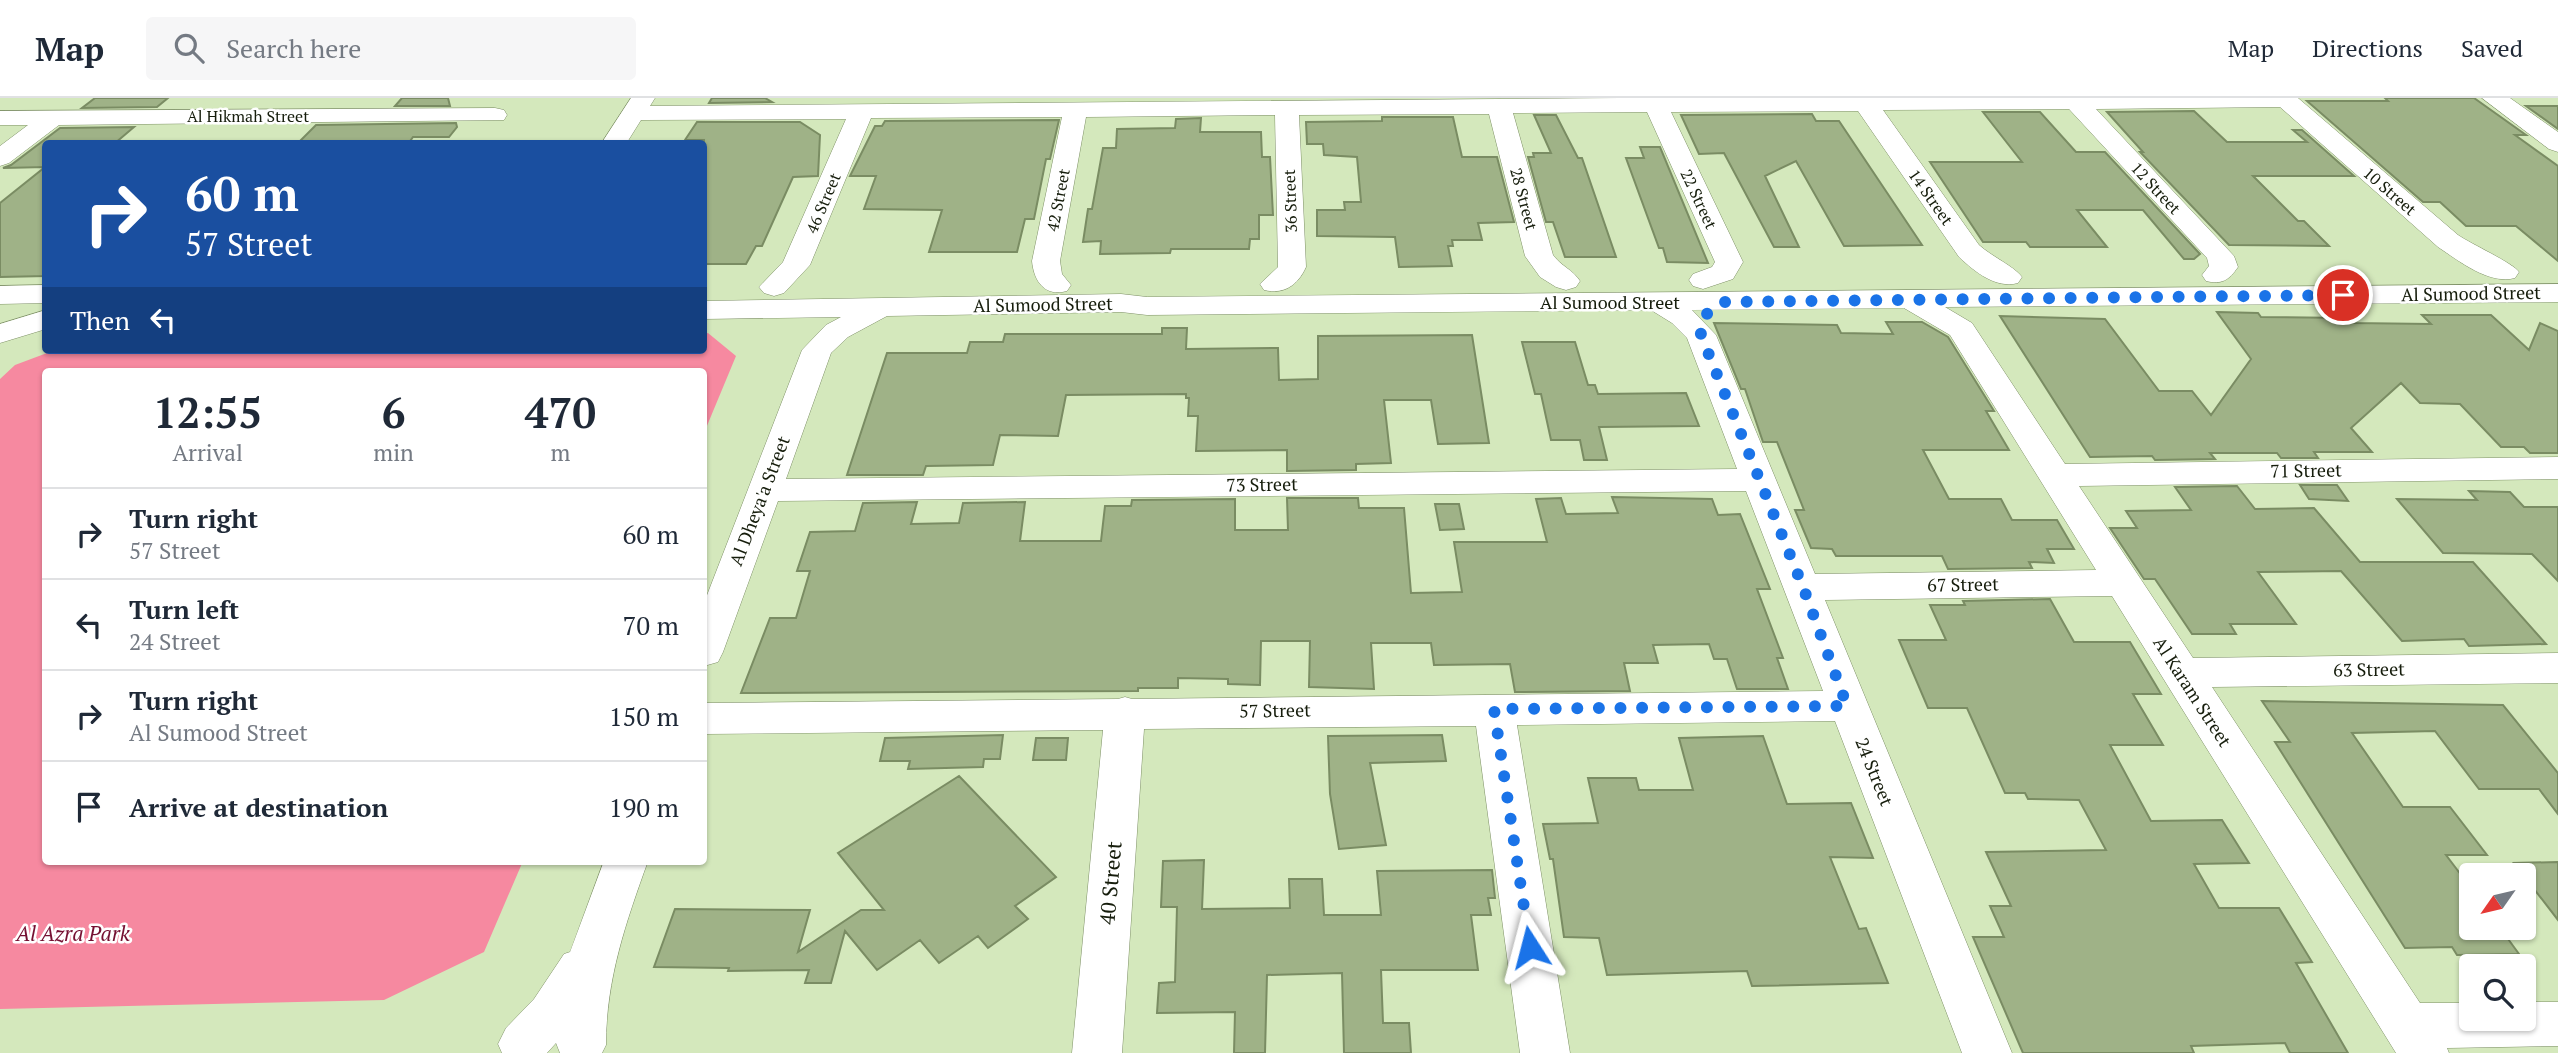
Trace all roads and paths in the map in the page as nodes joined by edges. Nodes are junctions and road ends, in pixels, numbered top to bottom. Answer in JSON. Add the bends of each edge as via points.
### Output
{"nodes":[{"id":1,"x":2494,"y":98,"type":"edge"},
{"id":2,"x":2285,"y":99,"type":"edge"},
{"id":3,"x":1751,"y":101,"type":"edge"},
{"id":4,"x":1421,"y":102,"type":"edge"},
{"id":5,"x":2076,"y":102,"type":"junction"},
{"id":6,"x":1866,"y":104,"type":"junction"},
{"id":7,"x":1656,"y":105,"type":"junction"},
{"id":8,"x":502,"y":106,"type":"edge"},
{"id":9,"x":638,"y":106,"type":"edge"},
{"id":10,"x":1499,"y":106,"type":"junction"},
{"id":11,"x":1287,"y":109,"type":"junction"},
{"id":12,"x":862,"y":111,"type":"junction"},
{"id":13,"x":1075,"y":111,"type":"junction"},
{"id":14,"x":270,"y":116,"type":"junction"},
{"id":15,"x":0,"y":118,"type":"edge"},
{"id":16,"x":53,"y":118,"type":"junction"},
{"id":17,"x":244,"y":140,"type":"edge"},
{"id":18,"x":474,"y":140,"type":"edge"},
{"id":19,"x":616,"y":140,"type":"edge"},
{"id":20,"x":2558,"y":144,"type":"edge"},
{"id":21,"x":0,"y":158,"type":"edge"},
{"id":22,"x":2505,"y":272,"type":"junction"},
{"id":23,"x":2558,"y":272,"type":"edge"},
{"id":24,"x":2216,"y":275,"type":"junction"},
{"id":25,"x":2008,"y":276,"type":"junction"},
{"id":26,"x":1695,"y":280,"type":"junction"},
{"id":27,"x":1566,"y":281,"type":"junction"},
{"id":28,"x":1261,"y":284,"type":"junction"},
{"id":29,"x":1057,"y":285,"type":"junction"},
{"id":30,"x":707,"y":288,"type":"edge"},
{"id":31,"x":2558,"y":293,"type":"edge"},
{"id":32,"x":42,"y":294,"type":"edge"},
{"id":33,"x":0,"y":295,"type":"edge"},
{"id":34,"x":780,"y":298,"type":"junction"},
{"id":35,"x":1910,"y":299,"type":"joint"},
{"id":36,"x":1658,"y":302,"type":"junction"},
{"id":37,"x":1725,"y":302,"type":"junction"},
{"id":38,"x":1121,"y":303,"type":"junction"},
{"id":39,"x":1604,"y":303,"type":"junction"},
{"id":40,"x":878,"y":309,"type":"junction"},
{"id":41,"x":707,"y":310,"type":"edge"},
{"id":42,"x":1969,"y":314,"type":"junction"},
{"id":43,"x":0,"y":318,"type":"edge"},
{"id":44,"x":42,"y":318,"type":"edge"},
{"id":45,"x":42,"y":319,"type":"edge"},
{"id":46,"x":0,"y":334,"type":"edge"},
{"id":47,"x":1701,"y":335,"type":"junction"},
{"id":48,"x":817,"y":350,"type":"junction"},
{"id":49,"x":2558,"y":468,"type":"edge"},
{"id":50,"x":2053,"y":475,"type":"junction"},
{"id":51,"x":1761,"y":480,"type":"junction"},
{"id":52,"x":764,"y":491,"type":"junction"},
{"id":53,"x":2122,"y":583,"type":"junction"},
{"id":54,"x":1803,"y":587,"type":"junction"},
{"id":55,"x":707,"y":644,"type":"edge"},
{"id":56,"x":2558,"y":668,"type":"edge"},
{"id":57,"x":2179,"y":673,"type":"junction"},
{"id":58,"x":1847,"y":706,"type":"junction"},
{"id":59,"x":1494,"y":709,"type":"junction"},
{"id":60,"x":1125,"y":712,"type":"junction"},
{"id":61,"x":707,"y":719,"type":"edge"},
{"id":62,"x":624,"y":865,"type":"edge"},
{"id":63,"x":591,"y":953,"type":"junction"},
{"id":64,"x":2558,"y":1024,"type":"edge"},
{"id":65,"x":2416,"y":1039,"type":"edge"},
{"id":66,"x":517,"y":1049,"type":"edge"},
{"id":67,"x":583,"y":1049,"type":"edge"},
{"id":68,"x":1097,"y":1053,"type":"edge"},
{"id":69,"x":1545,"y":1053,"type":"edge"},
{"id":70,"x":1987,"y":1053,"type":"edge"}],
"edges":[{"from":1,"to":20,"type":"street"},
{"from":2,"to":5,"type":"street"},
{"from":2,"to":22,"type":"street","name":"10 Street","via":[[2448,241]]},
{"from":3,"to":6,"type":"street"},
{"from":3,"to":7,"type":"street"},
{"from":4,"to":10,"type":"street"},
{"from":4,"to":11,"type":"street"},
{"from":5,"to":6,"type":"street"},
{"from":5,"to":24,"type":"street","name":"12 Street","via":[[2220,256],[2224,267]]},
{"from":6,"to":25,"type":"street","name":"14 Street","via":[[1969,251]]},
{"from":7,"to":10,"type":"street"},
{"from":7,"to":26,"type":"street","name":"22 Street","via":[[1729,262],[1723,273]]},
{"from":8,"to":14,"type":"street","name":"Al Hikmah Street"},
{"from":8,"to":18,"type":"street"},
{"from":9,"to":12,"type":"street"},
{"from":9,"to":19,"type":"street"},
{"from":10,"to":27,"type":"street","name":"28 Street","via":[[1539,257]]},
{"from":11,"to":13,"type":"street"},
{"from":11,"to":28,"type":"street","name":"36 Street","via":[[1293,267],[1287,276]]},
{"from":12,"to":13,"type":"street"},
{"from":12,"to":34,"type":"street","name":"46 Street"},
{"from":13,"to":29,"type":"street","name":"42 Street","via":[[1046,261],[1048,276]]},
{"from":14,"to":16,"type":"street","name":"Al Hikmah Street"},
{"from":14,"to":17,"type":"street"},
{"from":15,"to":16,"type":"street","name":"Al Hikmah Street"},
{"from":16,"to":21,"type":"street"},
{"from":22,"to":23,"type":"street","name":"Al Sumood Street"},
{"from":22,"to":24,"type":"street","name":"Al Sumood Street"},
{"from":24,"to":25,"type":"street","name":"Al Sumood Street"},
{"from":25,"to":26,"type":"street","name":"Al Sumood Street"},
{"from":26,"to":27,"type":"street","name":"Al Sumood Street"},
{"from":26,"to":39,"type":"street","via":[[1648,289],[1604,290],[1596,297]]},
{"from":27,"to":28,"type":"street","name":"Al Sumood Street"},
{"from":28,"to":29,"type":"street","name":"Al Sumood Street"},
{"from":28,"to":38,"type":"street","via":[[1237,301]]},
{"from":29,"to":34,"type":"street","name":"Al Sumood Street"},
{"from":30,"to":34,"type":"street","name":"Al Sumood Street"},
{"from":31,"to":42,"type":"street","name":"Al Sumood Street"},
{"from":32,"to":33,"type":"street"},
{"from":34,"to":40,"type":"street","name":"Al Sumood Street"},
{"from":34,"to":41,"type":"street","name":"Al Sumood Street"},
{"from":34,"to":48,"type":"street","via":[[811,331]]},
{"from":35,"to":37,"type":"street","name":"Al Sumood Street"},
{"from":35,"to":42,"type":"street","name":"Al Karam Street","via":[[1943,316]]},
{"from":36,"to":37,"type":"street","name":"Al Sumood Street"},
{"from":36,"to":39,"type":"street","name":"Al Sumood Street"},
{"from":36,"to":47,"type":"street","name":"24 Street"},
{"from":37,"to":47,"type":"street","via":[[1707,312]]},
{"from":38,"to":39,"type":"street","name":"Al Sumood Street"},
{"from":38,"to":40,"type":"street","name":"Al Sumood Street"},
{"from":40,"to":48,"type":"street","name":"Al Dheya'a Street","via":[[843,327]]},
{"from":42,"to":50,"type":"street","name":"Al Karam Street"},
{"from":43,"to":44,"type":"street"},
{"from":45,"to":46,"type":"street"},
{"from":47,"to":51,"type":"street","name":"24 Street"},
{"from":48,"to":52,"type":"street","name":"Al Dheya'a Street"},
{"from":49,"to":50,"type":"street","name":"71 Street"},
{"from":50,"to":53,"type":"street","name":"Al Karam Street"},
{"from":51,"to":52,"type":"street","name":"73 Street"},
{"from":51,"to":54,"type":"street","name":"24 Street"},
{"from":52,"to":55,"type":"street","name":"Al Dheya'a Street"},
{"from":53,"to":54,"type":"street","name":"67 Street"},
{"from":53,"to":57,"type":"street","name":"Al Karam Street"},
{"from":54,"to":58,"type":"street","name":"24 Street"},
{"from":56,"to":57,"type":"street","name":"63 Street"},
{"from":57,"to":65,"type":"street","name":"Al Karam Street"},
{"from":58,"to":59,"type":"street","name":"57 Street"},
{"from":58,"to":70,"type":"street","name":"24 Street"},
{"from":59,"to":60,"type":"street","name":"57 Street"},
{"from":59,"to":69,"type":"street"},
{"from":60,"to":61,"type":"street","name":"57 Street"},
{"from":60,"to":68,"type":"street","name":"40 Street"},
{"from":62,"to":63,"type":"street"},
{"from":63,"to":66,"type":"street","via":[[551,1015]]},
{"from":63,"to":67,"type":"street","via":[[580,1014]]},
{"from":64,"to":65,"type":"street"},
{"from":66,"to":67,"type":"street","via":[[556,1034],[570,1037]]}]}
